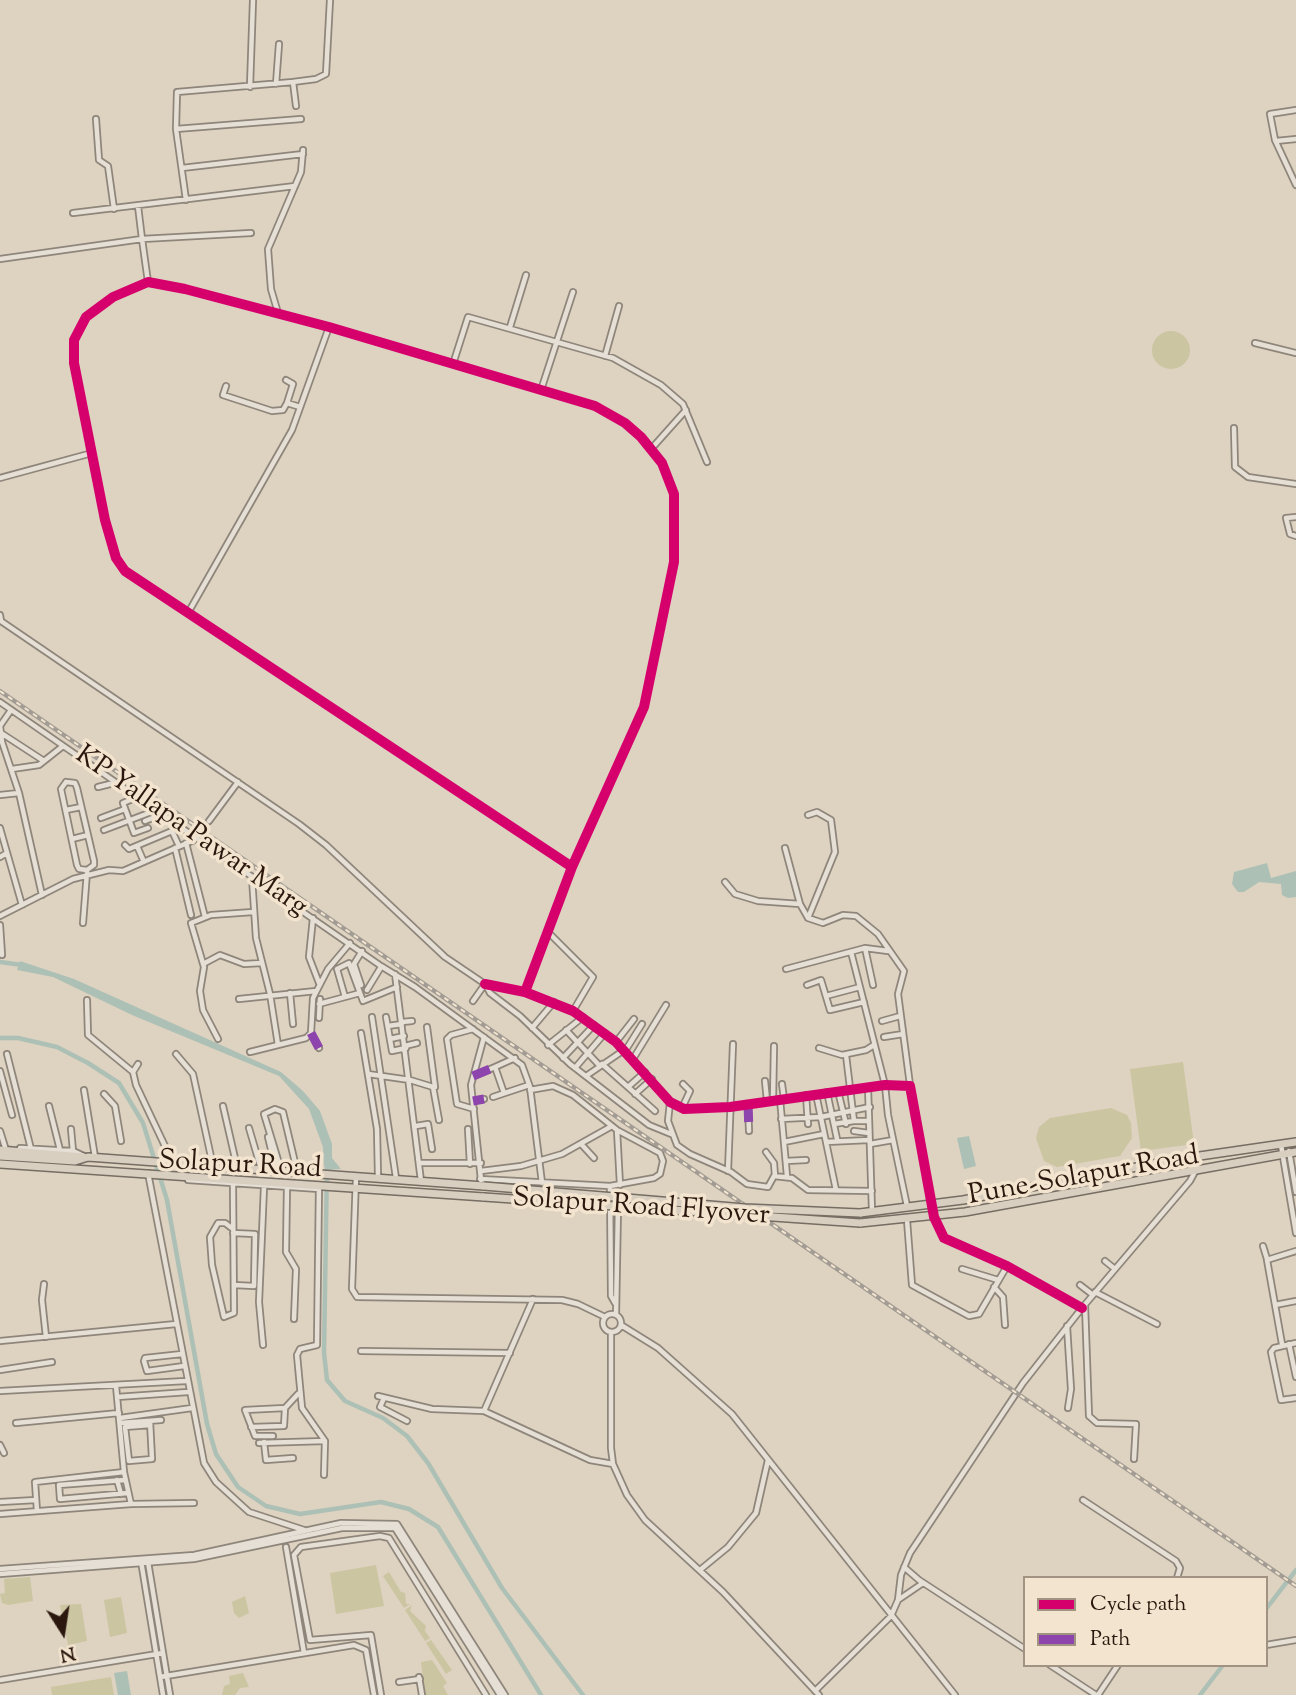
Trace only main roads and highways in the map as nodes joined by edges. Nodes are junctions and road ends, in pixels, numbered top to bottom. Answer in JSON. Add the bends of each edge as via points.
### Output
{"nodes":[{"id":1,"x":1288,"y":1143,"type":"edge"},
{"id":2,"x":2,"y":1148,"type":"edge"},
{"id":3,"x":1289,"y":1153,"type":"edge"},
{"id":4,"x":0,"y":1156,"type":"edge"},
{"id":5,"x":92,"y":1158,"type":"junction"},
{"id":6,"x":0,"y":1164,"type":"edge"},
{"id":7,"x":482,"y":1183,"type":"joint"},
{"id":8,"x":389,"y":1189,"type":"joint"},
{"id":9,"x":872,"y":1212,"type":"joint"}],
"edges":[{"from":1,"to":9,"type":"highway","name":"Pune-Solapur Road"},
{"from":2,"to":5,"type":"highway"},
{"from":3,"to":8,"type":"highway","name":"Solapur Road Flyover","bridge":true,"via":[[934,1217],[860,1223]]},
{"from":4,"to":5,"type":"highway","name":"Solapur Road"},
{"from":5,"to":7,"type":"highway","name":"Solapur Road"},
{"from":6,"to":8,"type":"highway","name":"Solapur Road"},
{"from":7,"to":9,"type":"highway","name":"Solapur Road Flyover","bridge":true,"via":[[732,1207]]}]}
